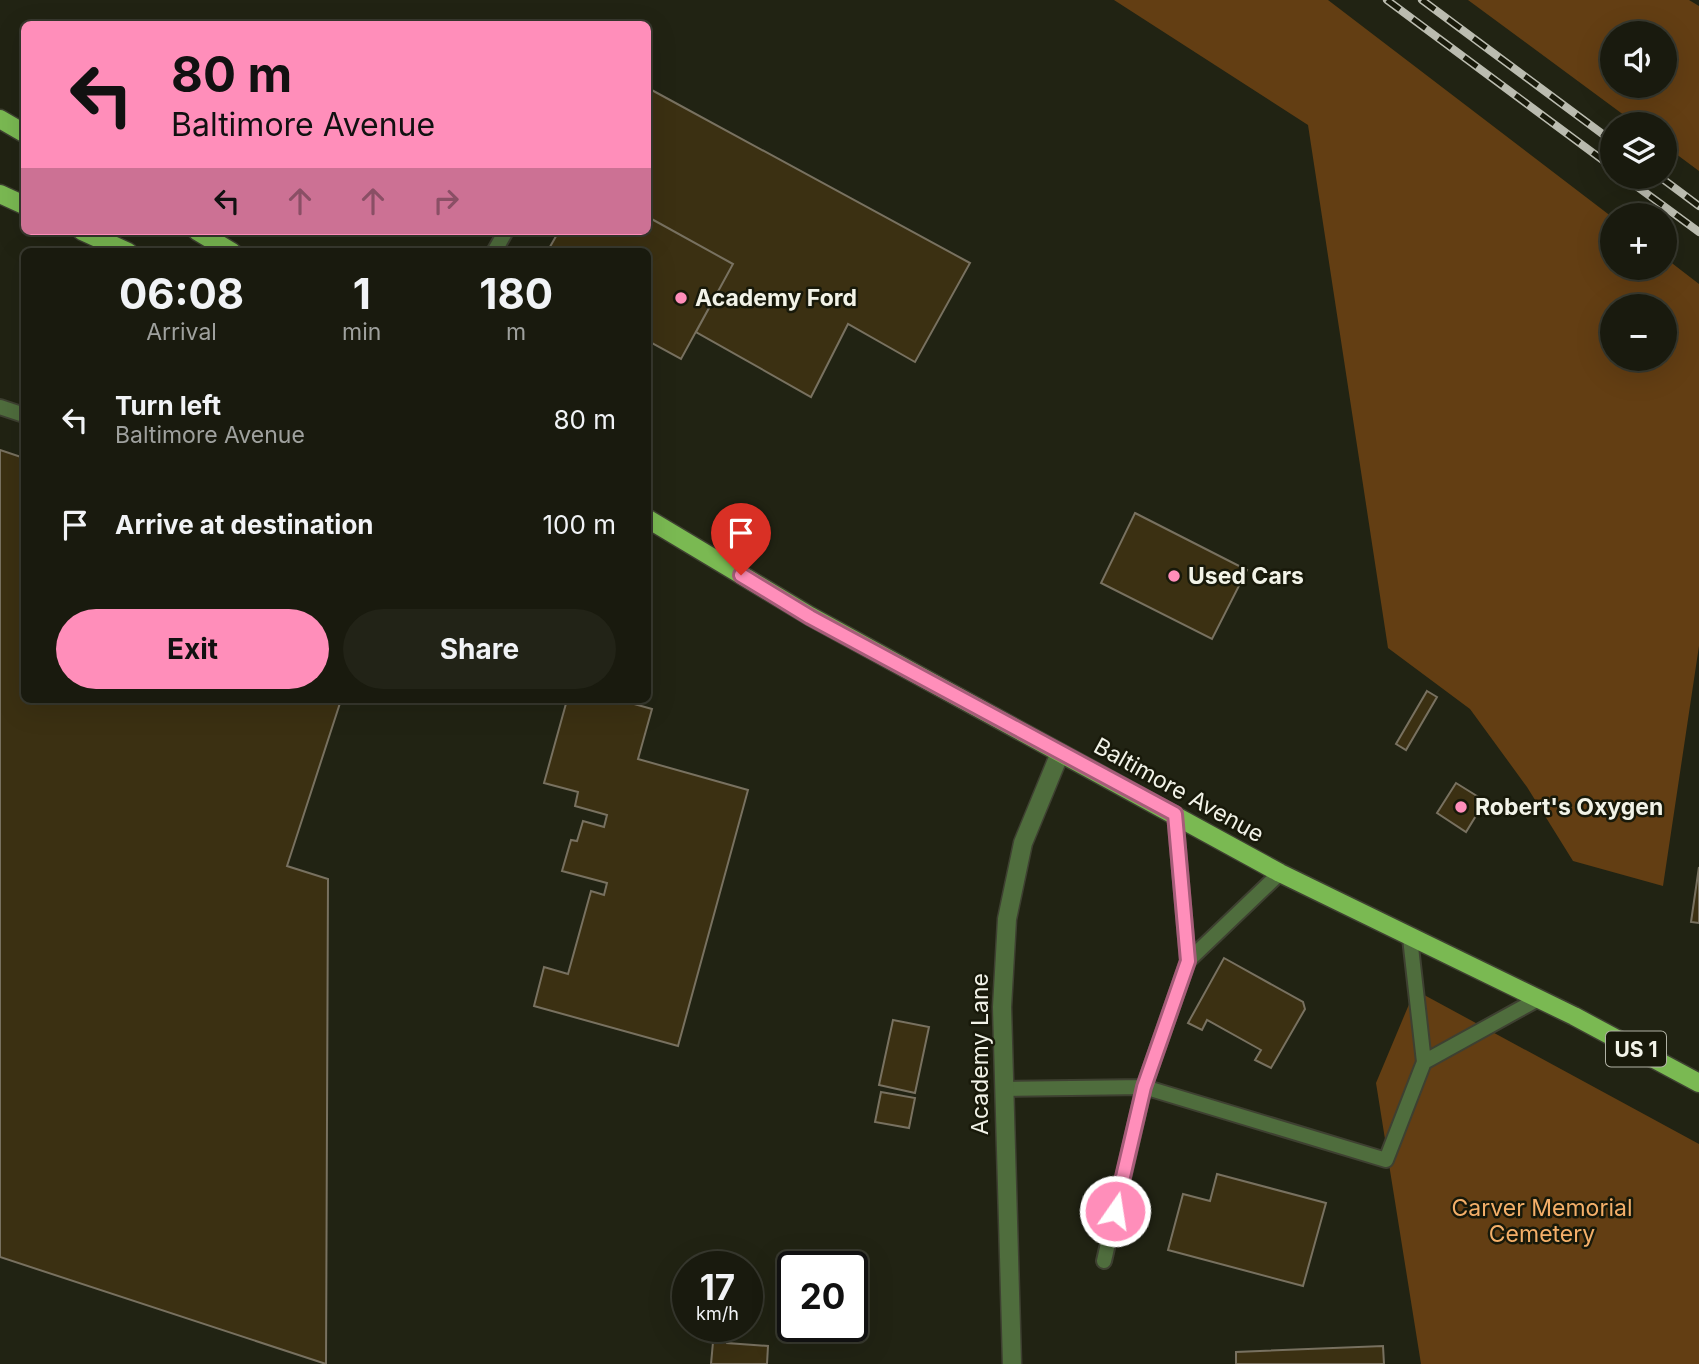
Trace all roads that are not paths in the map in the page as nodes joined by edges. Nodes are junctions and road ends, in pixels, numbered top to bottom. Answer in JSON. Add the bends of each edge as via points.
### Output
{"nodes":[{"id":1,"x":0,"y":119,"type":"edge"},
{"id":2,"x":21,"y":131,"type":"edge"},
{"id":3,"x":0,"y":194,"type":"edge"},
{"id":4,"x":21,"y":204,"type":"edge"},
{"id":5,"x":91,"y":235,"type":"edge"},
{"id":6,"x":204,"y":235,"type":"edge"},
{"id":7,"x":119,"y":248,"type":"edge"},
{"id":8,"x":225,"y":248,"type":"edge"},
{"id":9,"x":0,"y":407,"type":"edge"},
{"id":10,"x":21,"y":414,"type":"edge"},
{"id":11,"x":651,"y":521,"type":"edge"},
{"id":12,"x":1060,"y":753,"type":"junction"},
{"id":13,"x":1175,"y":814,"type":"junction"},
{"id":14,"x":1280,"y":873,"type":"junction"},
{"id":15,"x":1410,"y":938,"type":"junction"},
{"id":16,"x":1188,"y":961,"type":"junction"},
{"id":17,"x":1538,"y":999,"type":"junction"},
{"id":18,"x":1424,"y":1062,"type":"junction"},
{"id":19,"x":1699,"y":1083,"type":"edge"},
{"id":20,"x":1144,"y":1087,"type":"junction"},
{"id":21,"x":1003,"y":1088,"type":"junction"},
{"id":22,"x":1104,"y":1261,"type":"dead end"},
{"id":23,"x":1012,"y":1364,"type":"edge"}],
"edges":[{"from":1,"to":2,"type":"main road"},
{"from":3,"to":4,"type":"main road"},
{"from":5,"to":7,"type":"main road"},
{"from":6,"to":8,"type":"main road"},
{"from":9,"to":10,"type":"lane"},
{"from":11,"to":12,"type":"main road","name":"Baltimore Avenue","number":"US 1","via":[[810,617]]},
{"from":12,"to":13,"type":"main road","name":"Baltimore Avenue","number":"US 1"},
{"from":12,"to":21,"type":"street","name":"Academy Lane","via":[[1023,843],[1007,919]]},
{"from":13,"to":14,"type":"main road","name":"Baltimore Avenue","number":"US 1"},
{"from":13,"to":16,"type":"lane"},
{"from":14,"to":15,"type":"main road","name":"Baltimore Avenue","number":"US 1"},
{"from":14,"to":16,"type":"lane"},
{"from":15,"to":17,"type":"main road","name":"Baltimore Avenue","number":"US 1"},
{"from":15,"to":18,"type":"lane"},
{"from":16,"to":20,"type":"lane"},
{"from":17,"to":18,"type":"lane"},
{"from":17,"to":19,"type":"main road","name":"Baltimore Avenue","number":"US 1"},
{"from":18,"to":20,"type":"lane","via":[[1386,1160]]},
{"from":20,"to":21,"type":"lane"},
{"from":20,"to":22,"type":"lane"},
{"from":21,"to":23,"type":"street","name":"Academy Lane"}]}
